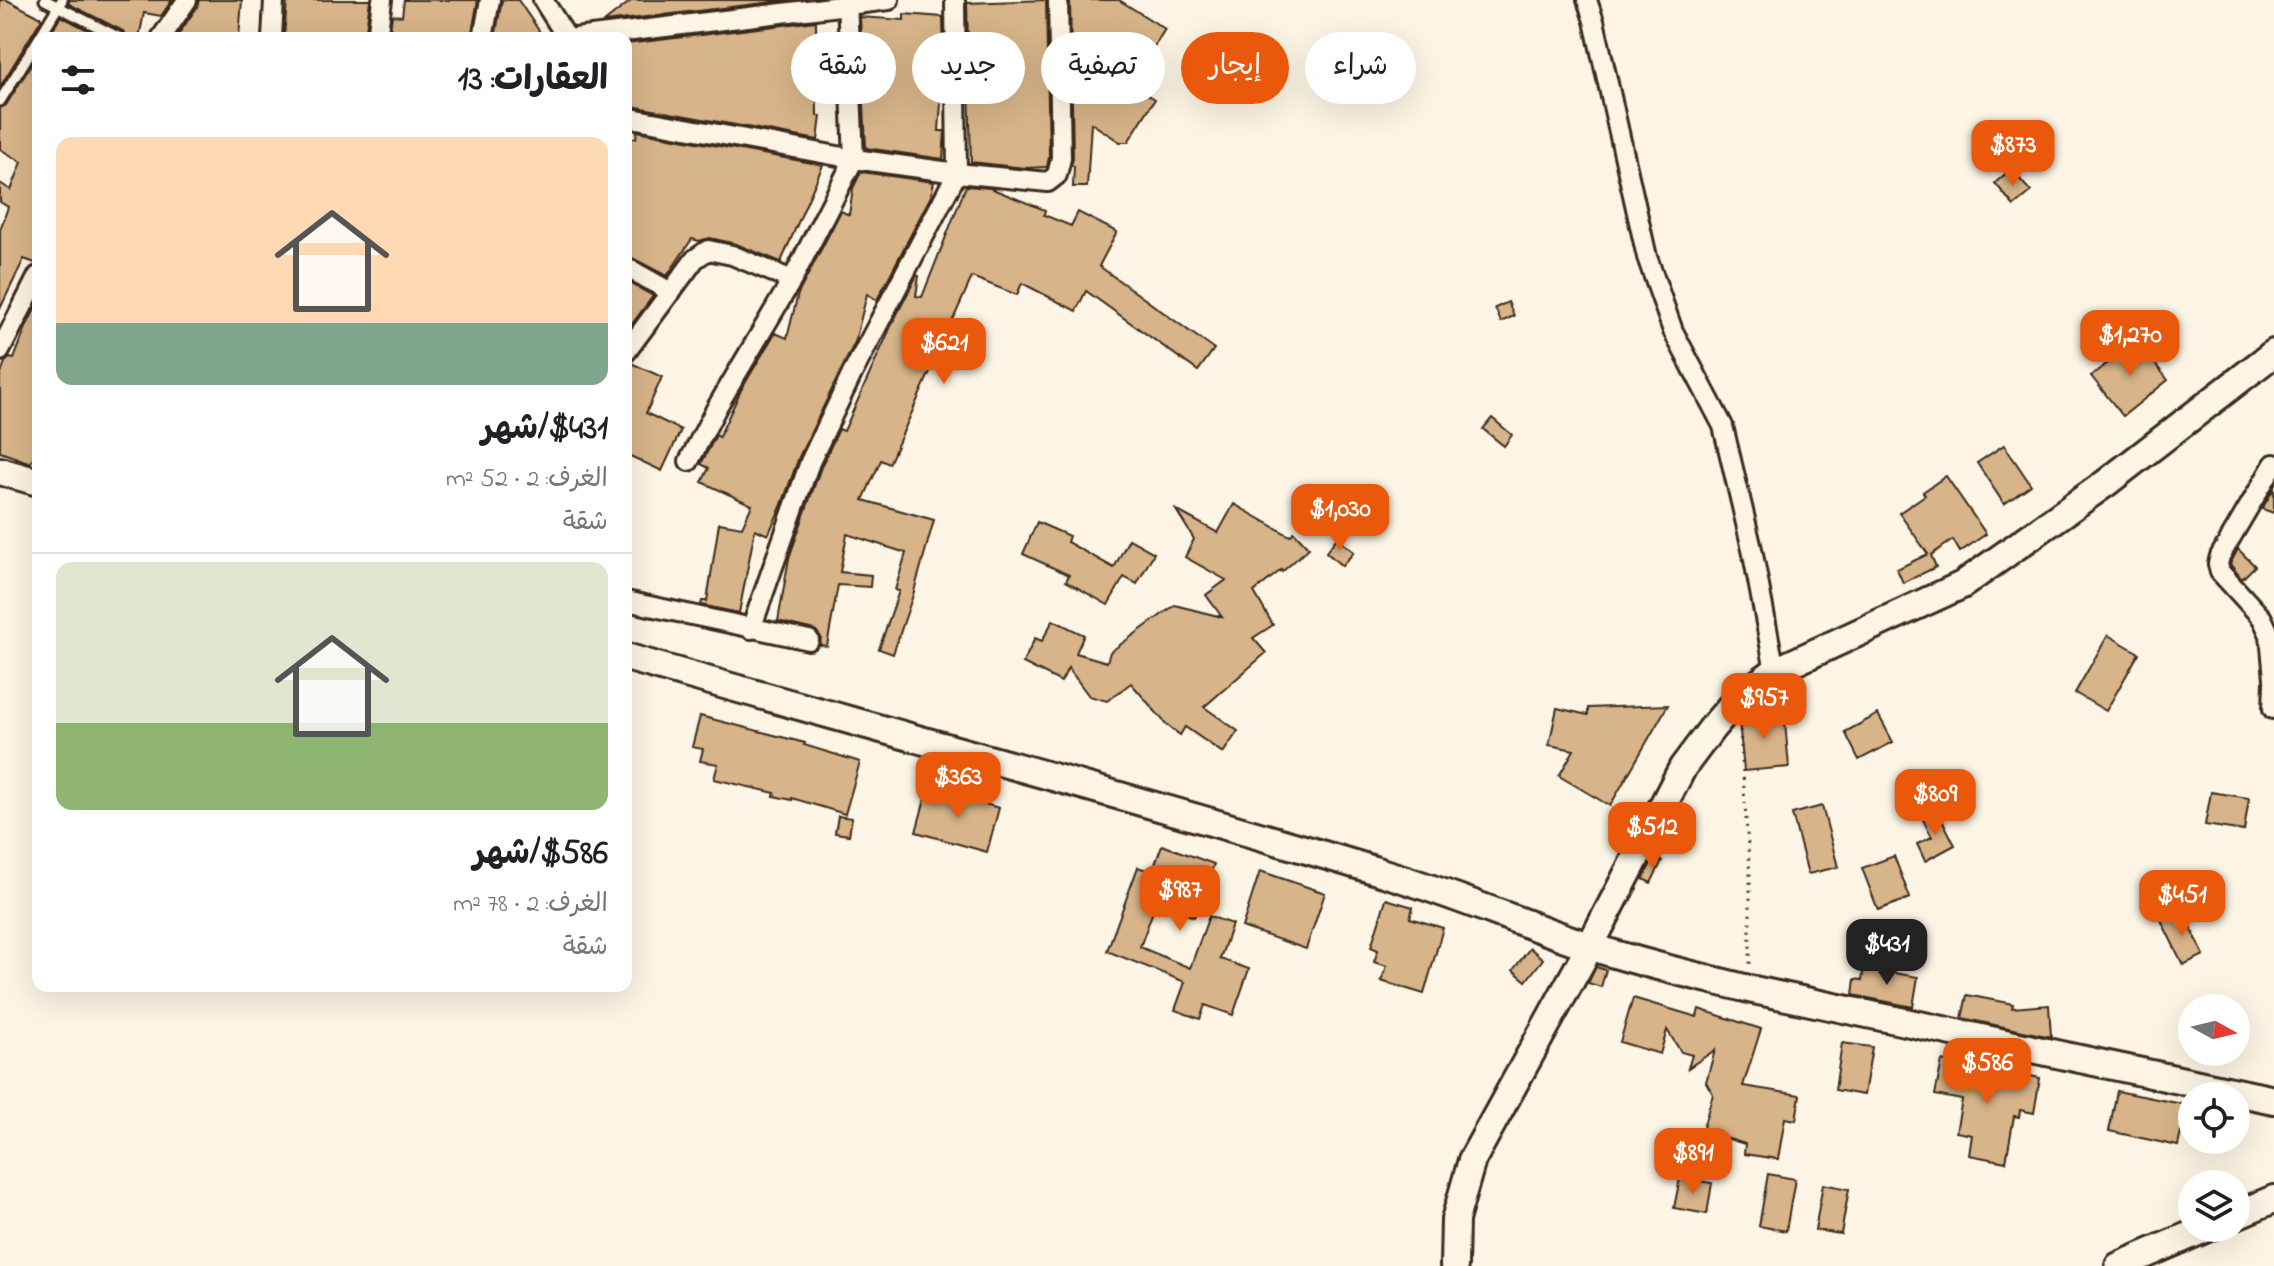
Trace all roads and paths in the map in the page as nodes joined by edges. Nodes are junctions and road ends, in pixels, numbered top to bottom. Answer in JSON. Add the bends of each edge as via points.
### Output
{"nodes":[{"id":1,"x":45,"y":0,"type":"edge"},
{"id":2,"x":187,"y":0,"type":"edge"},
{"id":3,"x":274,"y":0,"type":"edge"},
{"id":4,"x":382,"y":0,"type":"edge"},
{"id":5,"x":490,"y":0,"type":"edge"},
{"id":6,"x":543,"y":0,"type":"edge"},
{"id":7,"x":889,"y":0,"type":"edge"},
{"id":8,"x":955,"y":0,"type":"edge"},
{"id":9,"x":1058,"y":0,"type":"edge"},
{"id":10,"x":1587,"y":0,"type":"edge"},
{"id":11,"x":847,"y":2,"type":"edge"},
{"id":12,"x":60,"y":4,"type":"edge"},
{"id":13,"x":43,"y":32,"type":"edge"},
{"id":14,"x":109,"y":32,"type":"edge"},
{"id":15,"x":165,"y":32,"type":"edge"},
{"id":16,"x":272,"y":32,"type":"edge"},
{"id":17,"x":378,"y":32,"type":"edge"},
{"id":18,"x":484,"y":32,"type":"edge"},
{"id":19,"x":563,"y":32,"type":"edge"},
{"id":20,"x":620,"y":32,"type":"edge"},
{"id":21,"x":32,"y":50,"type":"edge"},
{"id":22,"x":0,"y":101,"type":"edge"},
{"id":23,"x":632,"y":121,"type":"edge"},
{"id":24,"x":854,"y":159,"type":"junction"},
{"id":25,"x":957,"y":173,"type":"junction"},
{"id":26,"x":632,"y":270,"type":"edge"},
{"id":27,"x":792,"y":280,"type":"junction"},
{"id":28,"x":32,"y":288,"type":"edge"},
{"id":29,"x":671,"y":292,"type":"junction"},
{"id":30,"x":632,"y":344,"type":"edge"},
{"id":31,"x":0,"y":351,"type":"edge"},
{"id":32,"x":2274,"y":353,"type":"edge"},
{"id":33,"x":689,"y":461,"type":"dead end"},
{"id":34,"x":2274,"y":464,"type":"edge"},
{"id":35,"x":0,"y":471,"type":"edge"},
{"id":36,"x":32,"y":480,"type":"edge"},
{"id":37,"x":632,"y":602,"type":"edge"},
{"id":38,"x":751,"y":629,"type":"junction"},
{"id":39,"x":809,"y":640,"type":"dead end"},
{"id":40,"x":632,"y":659,"type":"edge"},
{"id":41,"x":1775,"y":671,"type":"junction"},
{"id":42,"x":2274,"y":680,"type":"edge"},
{"id":43,"x":1738,"y":698,"type":"junction"},
{"id":44,"x":2273,"y":709,"type":"edge"},
{"id":45,"x":1590,"y":946,"type":"junction"},
{"id":46,"x":1749,"y":989,"type":"junction"},
{"id":47,"x":2274,"y":1100,"type":"edge"},
{"id":48,"x":2274,"y":1199,"type":"edge"},
{"id":49,"x":2250,"y":1209,"type":"edge"},
{"id":50,"x":2178,"y":1241,"type":"edge"},
{"id":51,"x":1454,"y":1266,"type":"edge"},
{"id":52,"x":2119,"y":1266,"type":"edge"}],
"edges":[{"from":1,"to":12,"type":"lane"},
{"from":2,"to":15,"type":"street"},
{"from":3,"to":16,"type":"street"},
{"from":4,"to":17,"type":"street"},
{"from":5,"to":18,"type":"street"},
{"from":6,"to":19,"type":"street"},
{"from":7,"to":11,"type":"street"},
{"from":8,"to":25,"type":"street"},
{"from":9,"to":25,"type":"street","via":[[1057,175],[1048,182]]},
{"from":10,"to":41,"type":"street","via":[[1647,257],[1673,331],[1723,426]]},
{"from":11,"to":20,"type":"street"},
{"from":11,"to":24,"type":"street"},
{"from":12,"to":13,"type":"lane"},
{"from":12,"to":14,"type":"lane"},
{"from":21,"to":22,"type":"lane"},
{"from":23,"to":24,"type":"street"},
{"from":24,"to":25,"type":"street"},
{"from":24,"to":27,"type":"street"},
{"from":25,"to":38,"type":"street","via":[[810,462]]},
{"from":26,"to":29,"type":"street"},
{"from":27,"to":29,"type":"street","via":[[708,250]]},
{"from":27,"to":33,"type":"street"},
{"from":28,"to":31,"type":"street"},
{"from":29,"to":30,"type":"street"},
{"from":32,"to":41,"type":"street","via":[[2106,483],[1962,585]]},
{"from":34,"to":42,"type":"street","via":[[2218,564],[2262,618],[2270,635]]},
{"from":35,"to":36,"type":"street"},
{"from":37,"to":38,"type":"street"},
{"from":38,"to":39,"type":"street"},
{"from":40,"to":45,"type":"street","via":[[1376,870]]},
{"from":41,"to":43,"type":"street"},
{"from":42,"to":44,"type":"street"},
{"from":43,"to":45,"type":"street","via":[[1683,767]]},
{"from":43,"to":46,"type":"path","via":[[1750,876]]},
{"from":45,"to":46,"type":"street"},
{"from":45,"to":51,"type":"street","via":[[1472,1160],[1455,1220]]},
{"from":46,"to":47,"type":"street"},
{"from":48,"to":49,"type":"street"},
{"from":50,"to":52,"type":"street"}]}
